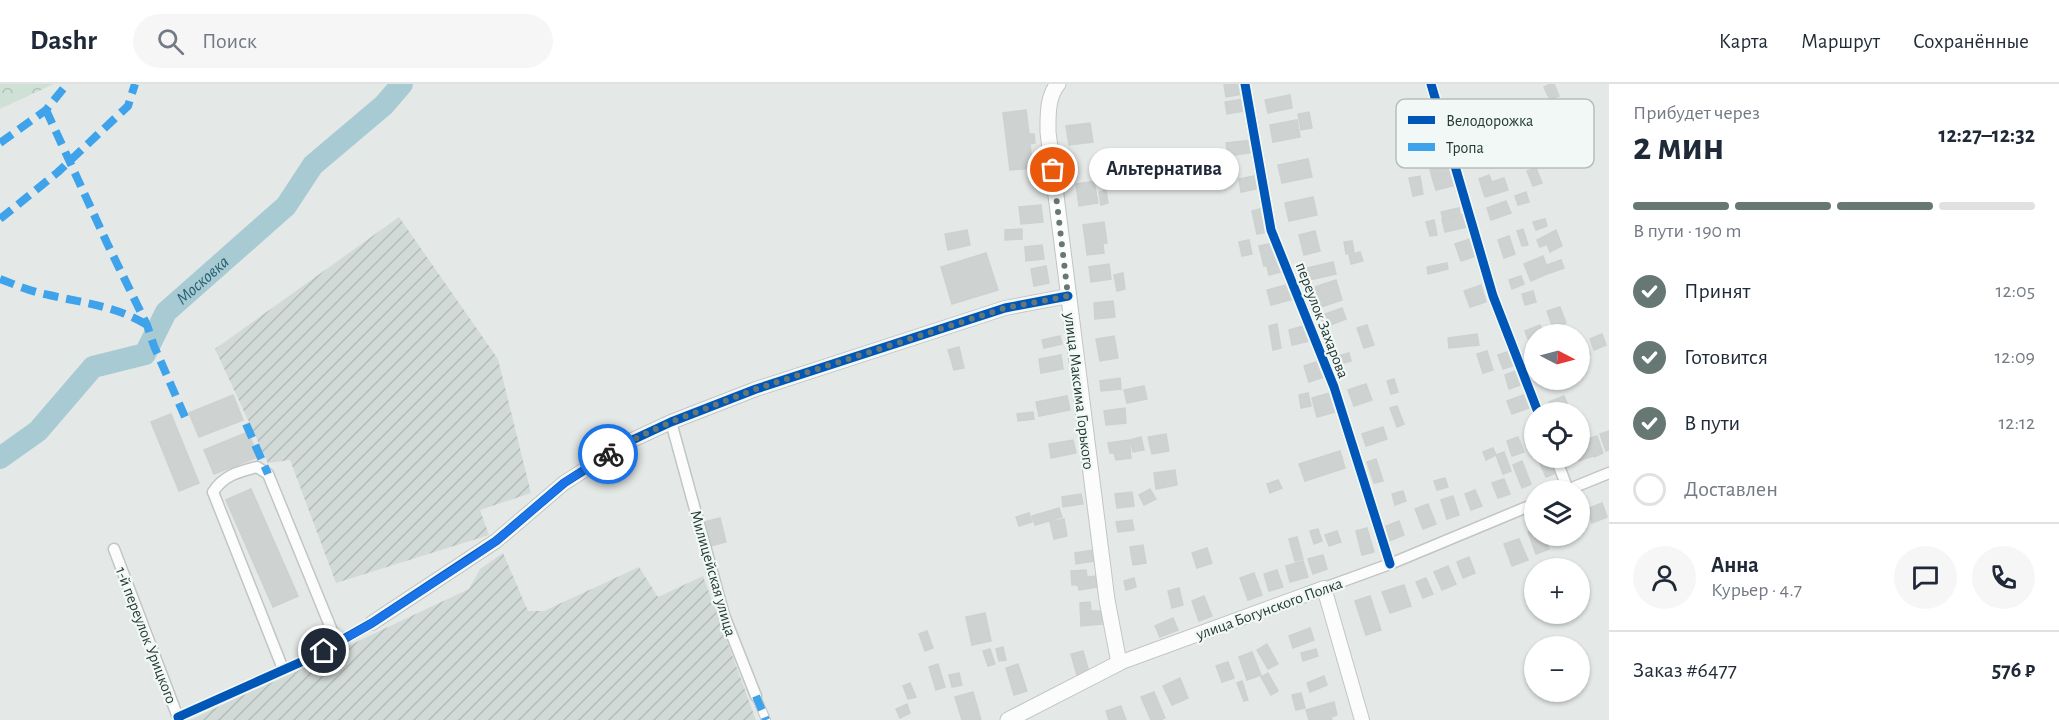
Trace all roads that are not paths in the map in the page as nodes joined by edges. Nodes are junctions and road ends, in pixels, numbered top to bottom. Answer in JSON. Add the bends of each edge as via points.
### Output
{"nodes":[{"id":1,"x":1058,"y":84,"type":"edge"},
{"id":2,"x":1245,"y":84,"type":"edge"},
{"id":3,"x":1431,"y":84,"type":"edge"},
{"id":4,"x":1435,"y":99,"type":"edge"},
{"id":5,"x":1456,"y":168,"type":"edge"},
{"id":6,"x":1068,"y":296,"type":"junction"},
{"id":7,"x":1534,"y":402,"type":"edge"},
{"id":8,"x":671,"y":422,"type":"junction"},
{"id":9,"x":1609,"y":473,"type":"edge"},
{"id":10,"x":1590,"y":481,"type":"edge"},
{"id":11,"x":1524,"y":508,"type":"edge"},
{"id":12,"x":114,"y":549,"type":"dead end"},
{"id":13,"x":1390,"y":564,"type":"junction"},
{"id":14,"x":1324,"y":588,"type":"junction"},
{"id":15,"x":372,"y":623,"type":"joint"},
{"id":16,"x":337,"y":644,"type":"junction"},
{"id":17,"x":1119,"y":663,"type":"junction"},
{"id":18,"x":283,"y":669,"type":"junction"},
{"id":19,"x":756,"y":696,"type":"joint"},
{"id":20,"x":178,"y":718,"type":"edge"},
{"id":21,"x":766,"y":720,"type":"edge"},
{"id":22,"x":1008,"y":720,"type":"edge"},
{"id":23,"x":1362,"y":720,"type":"edge"}],
"edges":[{"from":1,"to":6,"type":"main road","name":"улица Максима Горького","via":[[1049,106],[1048,132]]},
{"from":2,"to":13,"type":"street","name":"переулок Захарова","via":[[1271,230],[1334,387]]},
{"from":3,"to":4,"type":"street"},
{"from":5,"to":7,"type":"street","via":[[1493,296]]},
{"from":6,"to":8,"type":"street","via":[[993,312],[756,389]]},
{"from":6,"to":17,"type":"main road","name":"улица Максима Горького","via":[[1107,600]]},
{"from":8,"to":15,"type":"street","via":[[628,442],[578,473],[496,541]]},
{"from":8,"to":19,"type":"street","name":"Милицейская улица","via":[[724,615]]},
{"from":9,"to":10,"type":"street"},
{"from":11,"to":13,"type":"street","name":"улица Богунского Полка"},
{"from":12,"to":20,"type":"street","name":"1-й переулок Урицкого"},
{"from":13,"to":14,"type":"street","name":"улица Богунского Полка"},
{"from":14,"to":17,"type":"street","name":"улица Богунского Полка"},
{"from":14,"to":23,"type":"street"},
{"from":15,"to":16,"type":"street"},
{"from":16,"to":18,"type":"street"},
{"from":16,"to":18,"type":"street","via":[[268,474],[257,467],[230,474],[213,492]]},
{"from":17,"to":22,"type":"main road","name":"улица Богунского Полка"},
{"from":18,"to":20,"type":"street"},
{"from":19,"to":21,"type":"street","name":"Милицейская улица"}]}
